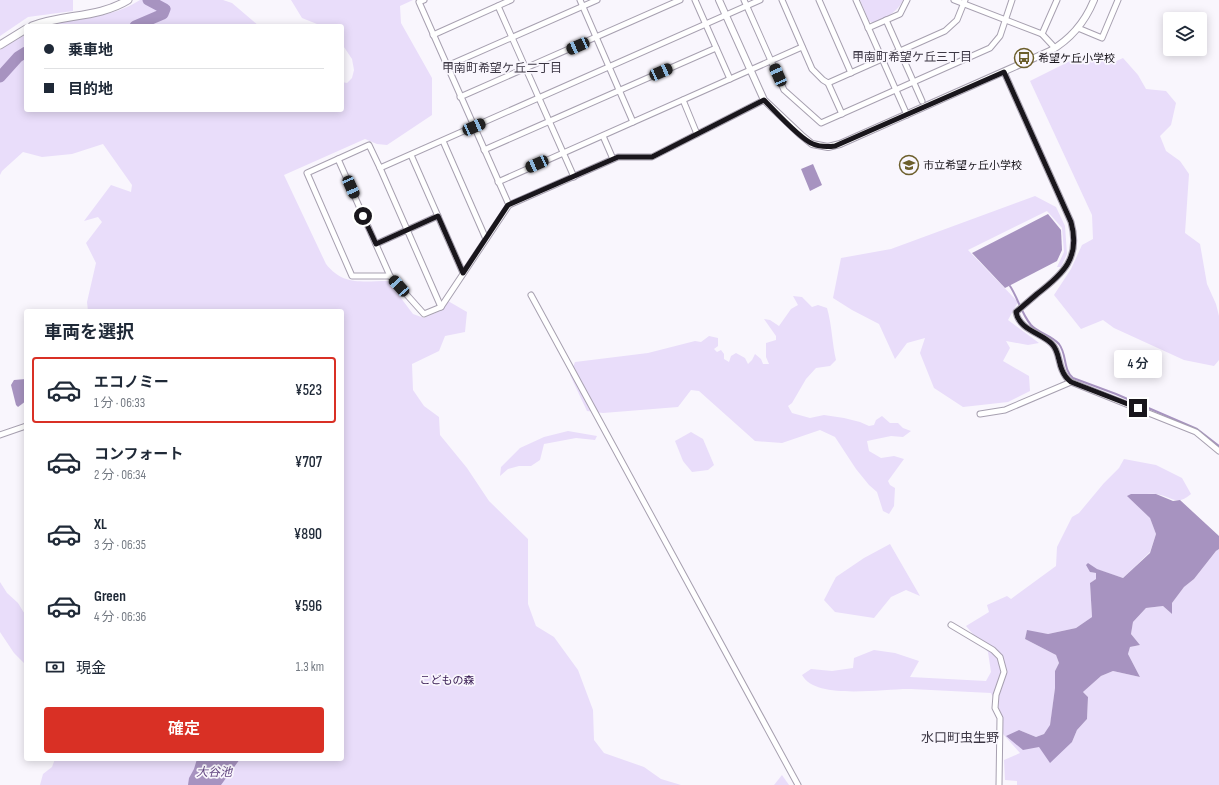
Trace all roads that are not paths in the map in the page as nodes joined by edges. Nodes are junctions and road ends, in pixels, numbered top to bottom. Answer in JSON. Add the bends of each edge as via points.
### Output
{"nodes":[{"id":1,"x":128,"y":0,"type":"edge"},
{"id":2,"x":424,"y":0,"type":"edge"},
{"id":3,"x":512,"y":0,"type":"edge"},
{"id":4,"x":580,"y":0,"type":"edge"},
{"id":5,"x":597,"y":0,"type":"edge"},
{"id":6,"x":680,"y":0,"type":"edge"},
{"id":7,"x":695,"y":0,"type":"edge"},
{"id":8,"x":720,"y":0,"type":"edge"},
{"id":9,"x":744,"y":0,"type":"edge"},
{"id":10,"x":760,"y":0,"type":"edge"},
{"id":11,"x":782,"y":0,"type":"edge"},
{"id":12,"x":819,"y":0,"type":"edge"},
{"id":13,"x":856,"y":0,"type":"edge"},
{"id":14,"x":907,"y":0,"type":"edge"},
{"id":15,"x":954,"y":0,"type":"edge"},
{"id":16,"x":1012,"y":0,"type":"edge"},
{"id":17,"x":1057,"y":0,"type":"edge"},
{"id":18,"x":1094,"y":0,"type":"edge"},
{"id":19,"x":1118,"y":0,"type":"edge"},
{"id":20,"x":964,"y":2,"type":"edge"},
{"id":21,"x":498,"y":6,"type":"junction"},
{"id":22,"x":582,"y":6,"type":"junction"},
{"id":23,"x":747,"y":6,"type":"junction"},
{"id":24,"x":726,"y":15,"type":"junction"},
{"id":25,"x":886,"y":20,"type":"junction"},
{"id":26,"x":1006,"y":20,"type":"junction"},
{"id":27,"x":38,"y":24,"type":"edge"},
{"id":28,"x":706,"y":24,"type":"junction"},
{"id":29,"x":868,"y":28,"type":"junction"},
{"id":30,"x":1078,"y":28,"type":"junction"},
{"id":31,"x":24,"y":30,"type":"edge"},
{"id":32,"x":1042,"y":34,"type":"junction"},
{"id":33,"x":433,"y":35,"type":"junction"},
{"id":34,"x":512,"y":37,"type":"junction"},
{"id":35,"x":596,"y":37,"type":"junction"},
{"id":36,"x":0,"y":45,"type":"edge"},
{"id":37,"x":802,"y":47,"type":"junction"},
{"id":38,"x":716,"y":48,"type":"junction"},
{"id":39,"x":1055,"y":48,"type":"junction"},
{"id":40,"x":900,"y":51,"type":"junction"},
{"id":41,"x":883,"y":59,"type":"junction"},
{"id":42,"x":771,"y":61,"type":"junction"},
{"id":43,"x":446,"y":66,"type":"junction"},
{"id":44,"x":609,"y":67,"type":"junction"},
{"id":45,"x":526,"y":69,"type":"junction"},
{"id":46,"x":751,"y":70,"type":"junction"},
{"id":47,"x":1004,"y":72,"type":"junction"},
{"id":48,"x":851,"y":73,"type":"junction"},
{"id":49,"x":730,"y":79,"type":"junction"},
{"id":50,"x":914,"y":82,"type":"junction"},
{"id":51,"x":828,"y":83,"type":"junction"},
{"id":52,"x":620,"y":90,"type":"junction"},
{"id":53,"x":896,"y":90,"type":"junction"},
{"id":54,"x":460,"y":97,"type":"junction"},
{"id":55,"x":539,"y":98,"type":"junction"},
{"id":56,"x":683,"y":100,"type":"junction"},
{"id":57,"x":764,"y":100,"type":"junction"},
{"id":58,"x":922,"y":101,"type":"dead end"},
{"id":59,"x":842,"y":114,"type":"junction"},
{"id":60,"x":907,"y":115,"type":"junction"},
{"id":61,"x":549,"y":121,"type":"junction"},
{"id":62,"x":633,"y":122,"type":"junction"},
{"id":63,"x":474,"y":127,"type":"junction"},
{"id":64,"x":697,"y":134,"type":"junction"},
{"id":65,"x":603,"y":136,"type":"junction"},
{"id":66,"x":443,"y":141,"type":"junction"},
{"id":67,"x":484,"y":150,"type":"junction"},
{"id":68,"x":563,"y":153,"type":"junction"},
{"id":69,"x":411,"y":155,"type":"junction"},
{"id":70,"x":338,"y":159,"type":"junction"},
{"id":71,"x":613,"y":159,"type":"junction"},
{"id":72,"x":380,"y":168,"type":"junction"},
{"id":73,"x":574,"y":177,"type":"junction"},
{"id":74,"x":498,"y":182,"type":"junction"},
{"id":75,"x":508,"y":205,"type":"junction"},
{"id":76,"x":438,"y":216,"type":"junction"},
{"id":77,"x":407,"y":230,"type":"junction"},
{"id":78,"x":486,"y":239,"type":"junction"},
{"id":79,"x":376,"y":244,"type":"junction"},
{"id":80,"x":463,"y":273,"type":"junction"},
{"id":81,"x":390,"y":276,"type":"junction"},
{"id":82,"x":531,"y":295,"type":"dead end"},
{"id":83,"x":441,"y":307,"type":"junction"},
{"id":84,"x":1071,"y":382,"type":"junction"},
{"id":85,"x":980,"y":414,"type":"dead end"},
{"id":86,"x":24,"y":427,"type":"edge"},
{"id":87,"x":0,"y":435,"type":"edge"},
{"id":88,"x":1219,"y":451,"type":"edge"},
{"id":89,"x":951,"y":625,"type":"dead end"},
{"id":90,"x":798,"y":785,"type":"edge"},
{"id":91,"x":999,"y":785,"type":"edge"}],
"edges":[{"from":1,"to":27,"type":"main road","via":[[104,11]]},
{"from":2,"to":33,"type":"street","via":[[418,2]]},
{"from":3,"to":21,"type":"street"},
{"from":4,"to":22,"type":"street"},
{"from":5,"to":22,"type":"street"},
{"from":6,"to":35,"type":"street"},
{"from":7,"to":28,"type":"street"},
{"from":8,"to":24,"type":"street"},
{"from":9,"to":23,"type":"street"},
{"from":10,"to":23,"type":"street"},
{"from":11,"to":37,"type":"street"},
{"from":12,"to":48,"type":"street"},
{"from":13,"to":29,"type":"street"},
{"from":14,"to":25,"type":"street","via":[[900,14]]},
{"from":15,"to":20,"type":"street"},
{"from":16,"to":26,"type":"street"},
{"from":17,"to":32,"type":"street"},
{"from":18,"to":30,"type":"street"},
{"from":19,"to":30,"type":"street","via":[[1102,38]]},
{"from":20,"to":26,"type":"street"},
{"from":20,"to":40,"type":"street","via":[[957,20],[948,28]]},
{"from":21,"to":33,"type":"street"},
{"from":21,"to":34,"type":"street"},
{"from":22,"to":34,"type":"street"},
{"from":22,"to":35,"type":"street"},
{"from":23,"to":24,"type":"street"},
{"from":23,"to":42,"type":"street"},
{"from":24,"to":28,"type":"street"},
{"from":24,"to":46,"type":"street"},
{"from":25,"to":29,"type":"street"},
{"from":25,"to":40,"type":"street"},
{"from":26,"to":32,"type":"street"},
{"from":26,"to":50,"type":"street","via":[[1000,36],[990,48]]},
{"from":28,"to":38,"type":"street"},
{"from":28,"to":44,"type":"street"},
{"from":29,"to":41,"type":"street"},
{"from":30,"to":39,"type":"street"},
{"from":31,"to":36,"type":"main road"},
{"from":32,"to":39,"type":"street"},
{"from":33,"to":43,"type":"street"},
{"from":34,"to":43,"type":"street"},
{"from":34,"to":45,"type":"street"},
{"from":35,"to":44,"type":"street"},
{"from":35,"to":45,"type":"street"},
{"from":37,"to":42,"type":"street"},
{"from":37,"to":51,"type":"street","via":[[812,69]]},
{"from":38,"to":49,"type":"street"},
{"from":38,"to":52,"type":"street"},
{"from":39,"to":47,"type":"street"},
{"from":40,"to":41,"type":"street"},
{"from":40,"to":50,"type":"street"},
{"from":41,"to":48,"type":"street"},
{"from":41,"to":53,"type":"street"},
{"from":42,"to":46,"type":"street"},
{"from":42,"to":59,"type":"street","via":[[784,90],[821,123]]},
{"from":43,"to":54,"type":"street"},
{"from":44,"to":52,"type":"street"},
{"from":44,"to":55,"type":"street"},
{"from":45,"to":54,"type":"street"},
{"from":45,"to":55,"type":"street"},
{"from":46,"to":49,"type":"street"},
{"from":46,"to":57,"type":"street"},
{"from":47,"to":60,"type":"street"},
{"from":47,"to":84,"type":"street","via":[[1071,222],[1074,236],[1071,258],[1063,272],[1017,311],[1017,317],[1027,328],[1054,345],[1062,370]]},
{"from":48,"to":51,"type":"street"},
{"from":49,"to":56,"type":"street"},
{"from":50,"to":53,"type":"street"},
{"from":50,"to":58,"type":"street"},
{"from":51,"to":59,"type":"street"},
{"from":52,"to":61,"type":"street"},
{"from":52,"to":62,"type":"street"},
{"from":53,"to":59,"type":"street"},
{"from":53,"to":60,"type":"street"},
{"from":54,"to":63,"type":"street"},
{"from":55,"to":61,"type":"street"},
{"from":55,"to":63,"type":"street"},
{"from":56,"to":62,"type":"street"},
{"from":56,"to":64,"type":"street"},
{"from":57,"to":60,"type":"street","via":[[807,141],[828,147]]},
{"from":57,"to":64,"type":"street"},
{"from":61,"to":67,"type":"street"},
{"from":61,"to":68,"type":"street"},
{"from":62,"to":65,"type":"street"},
{"from":63,"to":66,"type":"street"},
{"from":63,"to":67,"type":"street"},
{"from":64,"to":71,"type":"street","via":[[652,157],[625,156]]},
{"from":65,"to":68,"type":"street"},
{"from":65,"to":71,"type":"street"},
{"from":66,"to":69,"type":"street"},
{"from":66,"to":78,"type":"street"},
{"from":67,"to":74,"type":"street"},
{"from":68,"to":73,"type":"street"},
{"from":68,"to":74,"type":"street"},
{"from":69,"to":72,"type":"street"},
{"from":69,"to":76,"type":"street"},
{"from":70,"to":72,"type":"street","via":[[369,145]]},
{"from":70,"to":79,"type":"street"},
{"from":70,"to":81,"type":"street","via":[[307,173],[352,276]]},
{"from":71,"to":73,"type":"street"},
{"from":72,"to":77,"type":"street"},
{"from":73,"to":75,"type":"street"},
{"from":74,"to":75,"type":"street"},
{"from":75,"to":78,"type":"street"},
{"from":76,"to":77,"type":"street"},
{"from":76,"to":80,"type":"street"},
{"from":77,"to":79,"type":"street"},
{"from":77,"to":83,"type":"street"},
{"from":78,"to":80,"type":"street"},
{"from":79,"to":81,"type":"street"},
{"from":80,"to":83,"type":"street"},
{"from":81,"to":83,"type":"street","via":[[424,314]]},
{"from":82,"to":90,"type":"street"},
{"from":84,"to":85,"type":"street","via":[[1005,410]]},
{"from":84,"to":88,"type":"street","via":[[1196,432]]},
{"from":86,"to":87,"type":"street"},
{"from":89,"to":91,"type":"street","via":[[993,650],[1000,657],[1004,672],[996,695],[995,708],[1000,718]]}]}
